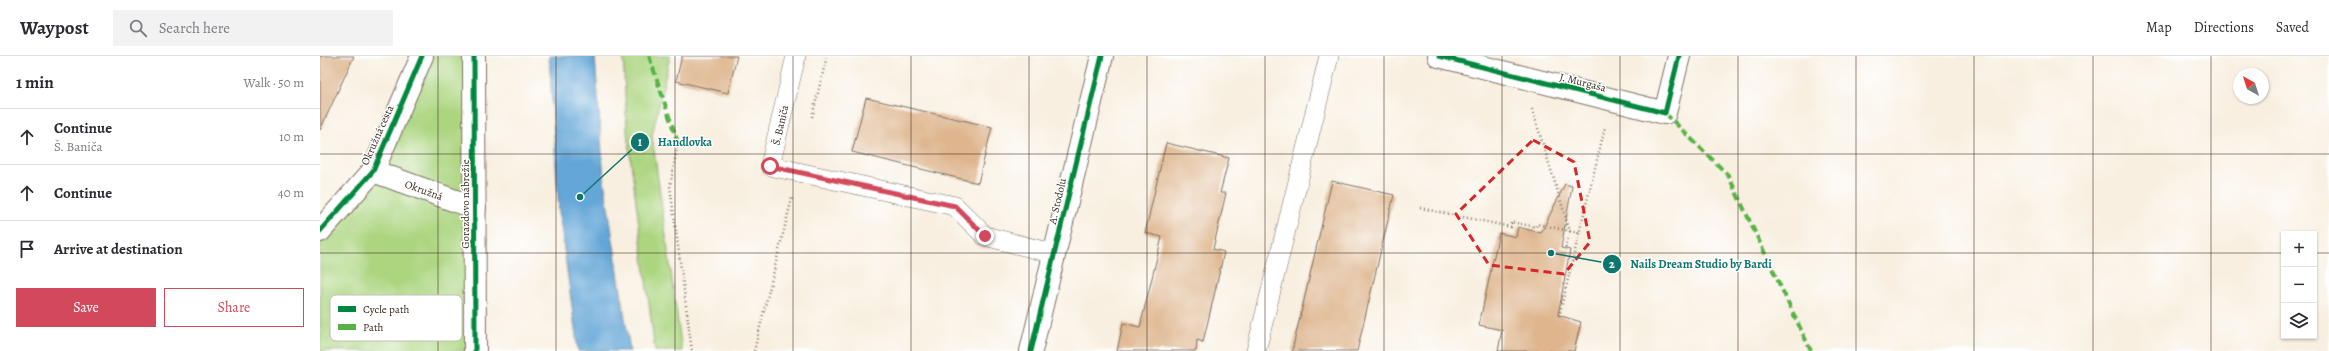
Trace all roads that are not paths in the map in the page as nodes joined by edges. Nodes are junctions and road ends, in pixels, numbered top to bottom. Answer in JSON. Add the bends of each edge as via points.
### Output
{"nodes":[{"id":1,"x":422,"y":56,"type":"edge"},
{"id":2,"x":474,"y":56,"type":"edge"},
{"id":3,"x":796,"y":56,"type":"edge"},
{"id":4,"x":1102,"y":56,"type":"edge"},
{"id":5,"x":1329,"y":56,"type":"edge"},
{"id":6,"x":1439,"y":56,"type":"edge"},
{"id":7,"x":1679,"y":56,"type":"edge"},
{"id":8,"x":373,"y":171,"type":"junction"},
{"id":9,"x":475,"y":208,"type":"junction"},
{"id":10,"x":320,"y":231,"type":"edge"},
{"id":11,"x":1055,"y":254,"type":"junction"},
{"id":12,"x":475,"y":351,"type":"edge"},
{"id":13,"x":1031,"y":351,"type":"edge"},
{"id":14,"x":1256,"y":351,"type":"edge"}],
"edges":[{"from":1,"to":8,"type":"street","name":"Okružná cesta"},
{"from":2,"to":9,"type":"street","name":"Gorazdovo nábrežie"},
{"from":3,"to":11,"type":"lane","name":"Š. Baniča","via":[[770,166],[955,206],[985,236]]},
{"from":4,"to":11,"type":"street","name":"A. Stodolu"},
{"from":5,"to":14,"type":"lane"},
{"from":6,"to":7,"type":"street","name":"J. Murgaša","via":[[1665,113]]},
{"from":8,"to":9,"type":"street","name":"Okružná"},
{"from":8,"to":10,"type":"street","name":"Okružná cesta"},
{"from":9,"to":12,"type":"street","name":"Gorazdovo nábrežie"},
{"from":11,"to":13,"type":"street","name":"A. Stodolu"}]}
